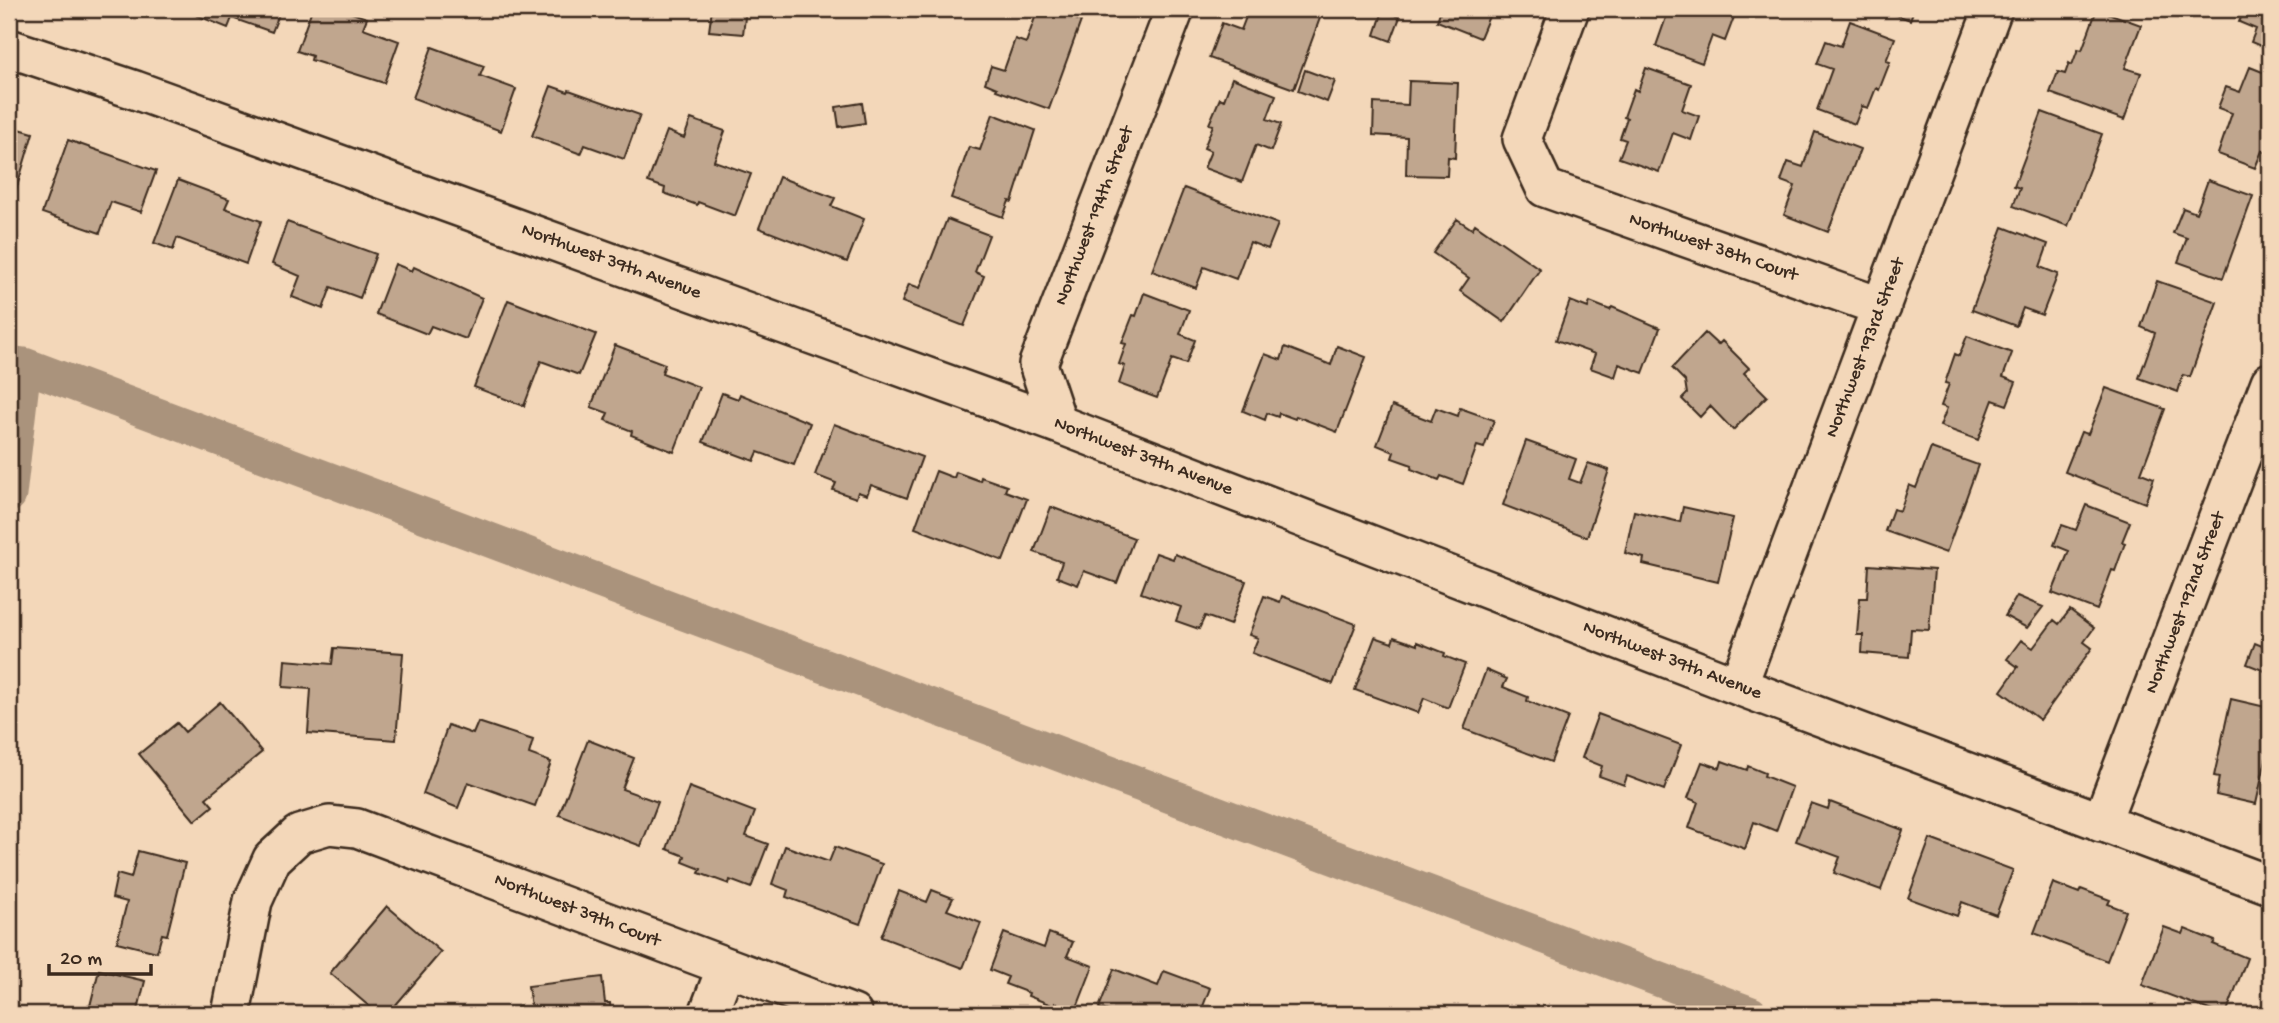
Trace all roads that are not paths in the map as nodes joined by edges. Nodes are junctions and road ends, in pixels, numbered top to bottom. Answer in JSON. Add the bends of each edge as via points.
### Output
{"nodes":[{"id":1,"x":1175,"y":9,"type":"edge"},
{"id":2,"x":1570,"y":9,"type":"edge"},
{"id":3,"x":1993,"y":9,"type":"edge"},
{"id":4,"x":9,"y":48,"type":"edge"},
{"id":5,"x":1882,"y":307,"type":"junction"},
{"id":6,"x":2270,"y":382,"type":"edge"},
{"id":7,"x":1058,"y":424,"type":"junction"},
{"id":8,"x":1738,"y":686,"type":"junction"},
{"id":9,"x":2101,"y":823,"type":"junction"},
{"id":10,"x":2270,"y":885,"type":"edge"},
{"id":11,"x":726,"y":967,"type":"junction"},
{"id":12,"x":231,"y":1014,"type":"edge"},
{"id":13,"x":708,"y":1014,"type":"edge"},
{"id":14,"x":853,"y":1014,"type":"edge"}],
"edges":[{"from":1,"to":7,"type":"street","name":"Northwest 194th Street","via":[[1038,364]]},
{"from":2,"to":5,"type":"street","name":"Northwest 38th Court","via":[[1522,139],[1545,188]]},
{"from":3,"to":5,"type":"street","name":"Northwest 193rd Street"},
{"from":4,"to":7,"type":"street","name":"Northwest 39th Avenue"},
{"from":5,"to":8,"type":"street","name":"Northwest 193rd Street"},
{"from":6,"to":9,"type":"street","name":"Northwest 192nd Street"},
{"from":7,"to":8,"type":"street","name":"Northwest 39th Avenue"},
{"from":8,"to":9,"type":"street","name":"Northwest 39th Avenue"},
{"from":9,"to":10,"type":"street","name":"Northwest 39th Avenue"},
{"from":11,"to":12,"type":"street","name":"Northwest 39th Court","via":[[357,828],[329,825],[299,834],[272,859],[253,901]]},
{"from":11,"to":13,"type":"street"},
{"from":11,"to":14,"type":"street","name":"Northwest 39th Court"}]}
